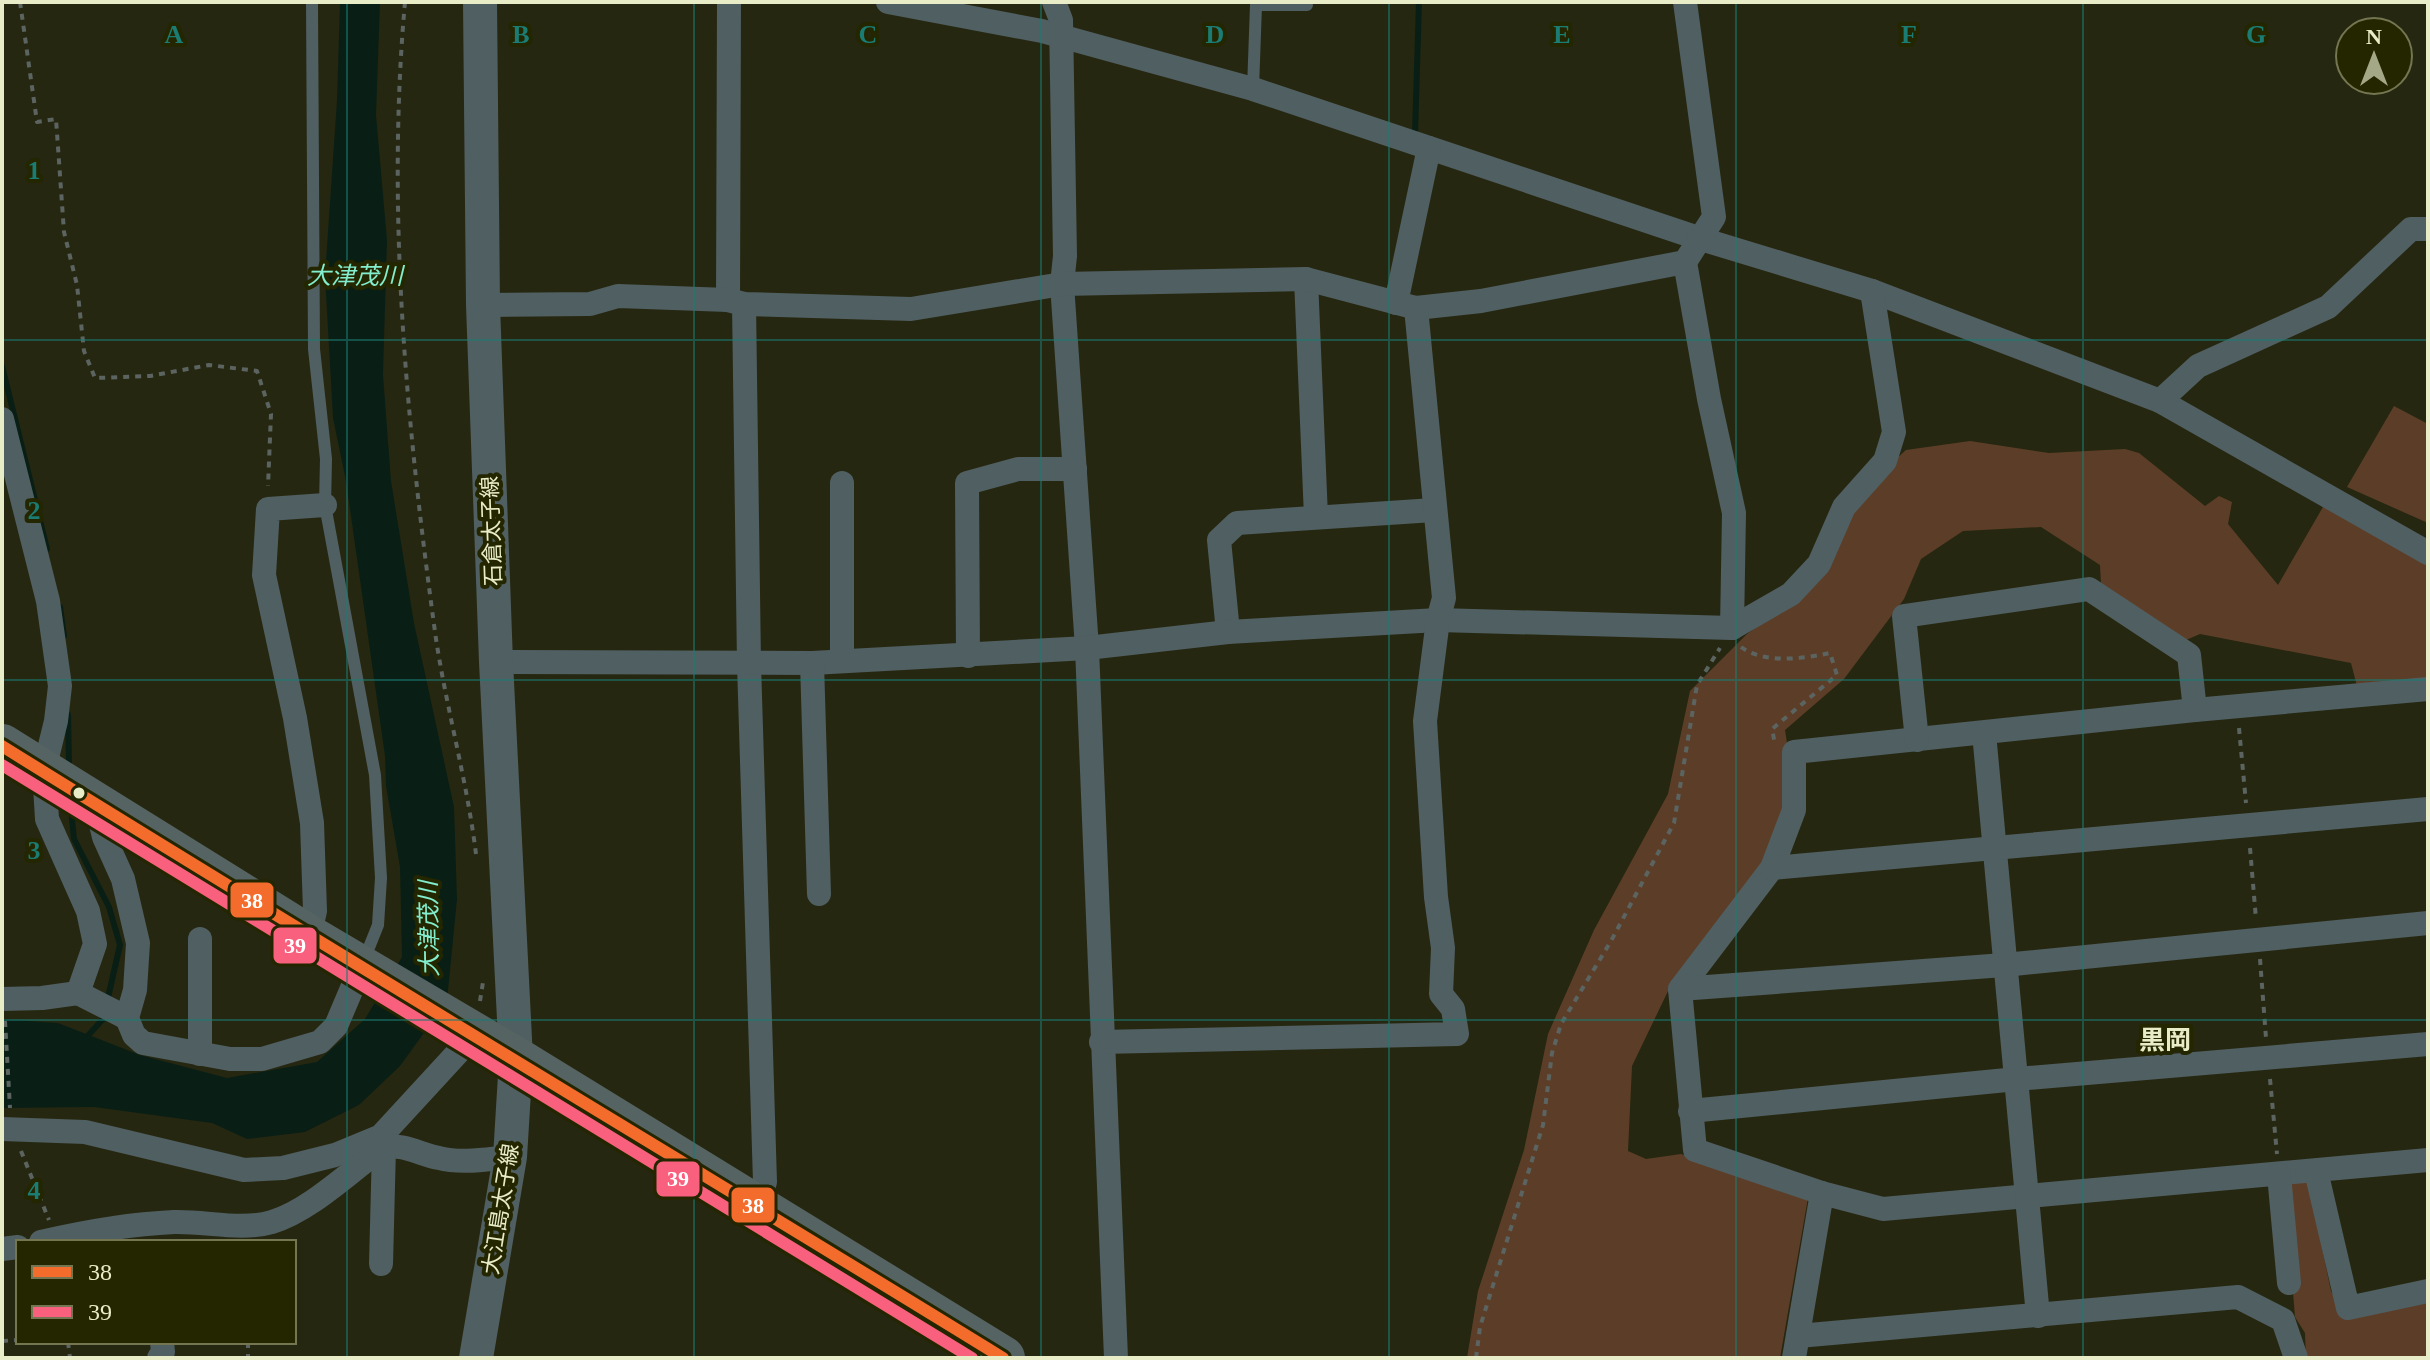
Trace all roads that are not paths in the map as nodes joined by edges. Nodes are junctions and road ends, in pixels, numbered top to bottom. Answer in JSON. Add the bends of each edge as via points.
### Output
{"nodes":[{"id":1,"x":312,"y":2,"type":"edge"},
{"id":2,"x":480,"y":2,"type":"edge"},
{"id":3,"x":729,"y":2,"type":"edge"},
{"id":4,"x":888,"y":2,"type":"edge"},
{"id":5,"x":1047,"y":2,"type":"edge"},
{"id":6,"x":1054,"y":2,"type":"edge"},
{"id":7,"x":1685,"y":2,"type":"edge"},
{"id":8,"x":1307,"y":5,"type":"dead end"},
{"id":9,"x":1052,"y":33,"type":"junction"},
{"id":10,"x":1253,"y":89,"type":"junction"},
{"id":11,"x":1429,"y":148,"type":"junction"},
{"id":12,"x":2428,"y":229,"type":"edge"},
{"id":13,"x":1701,"y":239,"type":"junction"},
{"id":14,"x":1685,"y":262,"type":"junction"},
{"id":15,"x":1306,"y":279,"type":"junction"},
{"id":16,"x":1062,"y":284,"type":"junction"},
{"id":17,"x":1872,"y":291,"type":"junction"},
{"id":18,"x":736,"y":302,"type":"junction"},
{"id":19,"x":483,"y":305,"type":"junction"},
{"id":20,"x":1406,"y":305,"type":"junction"},
{"id":21,"x":2160,"y":401,"type":"junction"},
{"id":22,"x":2,"y":419,"type":"edge"},
{"id":23,"x":1075,"y":469,"type":"junction"},
{"id":24,"x":842,"y":483,"type":"dead end"},
{"id":25,"x":325,"y":505,"type":"junction"},
{"id":26,"x":1434,"y":510,"type":"junction"},
{"id":27,"x":1316,"y":517,"type":"junction"},
{"id":28,"x":2428,"y":553,"type":"edge"},
{"id":29,"x":1438,"y":620,"type":"junction"},
{"id":30,"x":1228,"y":632,"type":"junction"},
{"id":31,"x":1733,"y":635,"type":"junction"},
{"id":32,"x":1087,"y":648,"type":"junction"},
{"id":33,"x":968,"y":656,"type":"junction"},
{"id":34,"x":842,"y":660,"type":"junction"},
{"id":35,"x":496,"y":662,"type":"junction"},
{"id":36,"x":812,"y":663,"type":"junction"},
{"id":37,"x":749,"y":664,"type":"junction"},
{"id":38,"x":2428,"y":689,"type":"edge"},
{"id":39,"x":2195,"y":710,"type":"junction"},
{"id":40,"x":1984,"y":733,"type":"junction"},
{"id":41,"x":1917,"y":740,"type":"junction"},
{"id":42,"x":2,"y":746,"type":"edge"},
{"id":43,"x":44,"y":770,"type":"junction"},
{"id":44,"x":95,"y":801,"type":"junction"},
{"id":45,"x":2428,"y":809,"type":"edge"},
{"id":46,"x":1995,"y":847,"type":"junction"},
{"id":47,"x":1772,"y":868,"type":"junction"},
{"id":48,"x":819,"y":894,"type":"dead end"},
{"id":49,"x":2428,"y":923,"type":"edge"},
{"id":50,"x":309,"y":937,"type":"junction"},
{"id":51,"x":200,"y":939,"type":"dead end"},
{"id":52,"x":2004,"y":965,"type":"junction"},
{"id":53,"x":367,"y":971,"type":"junction"},
{"id":54,"x":1680,"y":989,"type":"junction"},
{"id":55,"x":78,"y":993,"type":"junction"},
{"id":56,"x":2,"y":998,"type":"edge"},
{"id":57,"x":127,"y":1018,"type":"junction"},
{"id":58,"x":468,"y":1032,"type":"junction"},
{"id":59,"x":1101,"y":1042,"type":"junction"},
{"id":60,"x":2428,"y":1044,"type":"edge"},
{"id":61,"x":200,"y":1054,"type":"junction"},
{"id":62,"x":516,"y":1059,"type":"junction"},
{"id":63,"x":2017,"y":1079,"type":"junction"},
{"id":64,"x":1690,"y":1111,"type":"junction"},
{"id":65,"x":7,"y":1129,"type":"edge"},
{"id":66,"x":382,"y":1142,"type":"junction"},
{"id":67,"x":510,"y":1157,"type":"junction"},
{"id":68,"x":2428,"y":1160,"type":"edge"},
{"id":69,"x":2316,"y":1171,"type":"junction"},
{"id":70,"x":2279,"y":1175,"type":"junction"},
{"id":71,"x":1822,"y":1193,"type":"junction"},
{"id":72,"x":2026,"y":1197,"type":"junction"},
{"id":73,"x":756,"y":1206,"type":"junction"},
{"id":74,"x":158,"y":1233,"type":"edge"},
{"id":75,"x":249,"y":1234,"type":"edge"},
{"id":76,"x":48,"y":1240,"type":"edge"},
{"id":77,"x":381,"y":1264,"type":"dead end"},
{"id":78,"x":2289,"y":1283,"type":"dead end"},
{"id":79,"x":2428,"y":1291,"type":"edge"},
{"id":80,"x":2038,"y":1316,"type":"junction"},
{"id":81,"x":1796,"y":1347,"type":"edge"},
{"id":82,"x":989,"y":1354,"type":"edge"},
{"id":83,"x":476,"y":1358,"type":"edge"},
{"id":84,"x":1116,"y":1358,"type":"edge"},
{"id":85,"x":2296,"y":1358,"type":"edge"}],
"edges":[{"from":1,"to":25,"type":"lane","via":[[314,349],[326,459]]},
{"from":2,"to":19,"type":"main road","name":"石倉太子線"},
{"from":3,"to":18,"type":"street"},
{"from":4,"to":9,"type":"street"},
{"from":5,"to":9,"type":"street"},
{"from":6,"to":9,"type":"street","via":[[1061,20]]},
{"from":7,"to":13,"type":"street","via":[[1714,217]]},
{"from":8,"to":10,"type":"lane","via":[[1256,5]]},
{"from":9,"to":10,"type":"street"},
{"from":9,"to":16,"type":"street","via":[[1065,256]]},
{"from":10,"to":11,"type":"street"},
{"from":11,"to":13,"type":"street"},
{"from":11,"to":20,"type":"street"},
{"from":12,"to":21,"type":"street","via":[[2411,229],[2328,307],[2198,366]]},
{"from":13,"to":14,"type":"street"},
{"from":13,"to":17,"type":"street"},
{"from":14,"to":20,"type":"street","via":[[1481,301]]},
{"from":14,"to":31,"type":"street","via":[[1734,513]]},
{"from":15,"to":16,"type":"street"},
{"from":15,"to":20,"type":"street"},
{"from":15,"to":27,"type":"street"},
{"from":16,"to":18,"type":"street","via":[[911,309]]},
{"from":16,"to":23,"type":"street"},
{"from":17,"to":21,"type":"street"},
{"from":17,"to":31,"type":"street","via":[[1894,432],[1885,461],[1844,507],[1819,564],[1791,594]]},
{"from":18,"to":19,"type":"street","via":[[618,296],[590,304]]},
{"from":18,"to":37,"type":"street"},
{"from":19,"to":35,"type":"main road","name":"石倉太子線"},
{"from":20,"to":26,"type":"street"},
{"from":21,"to":28,"type":"street"},
{"from":22,"to":43,"type":"street","via":[[48,601],[60,686]]},
{"from":23,"to":32,"type":"street"},
{"from":23,"to":33,"type":"street","via":[[1018,469],[967,483]]},
{"from":24,"to":34,"type":"street"},
{"from":25,"to":50,"type":"street","via":[[268,509],[264,575],[312,823],[315,911]]},
{"from":25,"to":53,"type":"lane","via":[[375,775],[381,878],[378,925]]},
{"from":26,"to":27,"type":"street"},
{"from":26,"to":29,"type":"street","via":[[1444,598]]},
{"from":27,"to":30,"type":"street","via":[[1237,523],[1219,540]]},
{"from":29,"to":30,"type":"street"},
{"from":29,"to":31,"type":"street"},
{"from":29,"to":59,"type":"street","via":[[1425,721],[1443,948],[1441,994],[1453,1009],[1457,1034]]},
{"from":30,"to":32,"type":"street"},
{"from":32,"to":33,"type":"street"},
{"from":32,"to":59,"type":"street"},
{"from":33,"to":34,"type":"street"},
{"from":34,"to":36,"type":"street"},
{"from":35,"to":37,"type":"street"},
{"from":35,"to":62,"type":"main road","name":"石倉太子線"},
{"from":36,"to":37,"type":"street"},
{"from":36,"to":48,"type":"street"},
{"from":37,"to":73,"type":"street","via":[[765,1182]]},
{"from":38,"to":39,"type":"street"},
{"from":39,"to":40,"type":"street"},
{"from":39,"to":41,"type":"street","via":[[2189,655],[2089,589],[1904,616]]},
{"from":40,"to":41,"type":"street"},
{"from":40,"to":46,"type":"street"},
{"from":41,"to":47,"type":"street","via":[[1794,752],[1794,810]]},
{"from":42,"to":43,"type":"highway"},
{"from":43,"to":44,"type":"highway"},
{"from":43,"to":55,"type":"street","via":[[47,819],[88,911],[95,944]]},
{"from":44,"to":50,"type":"highway"},
{"from":44,"to":57,"type":"street","via":[[123,879],[138,943]]},
{"from":45,"to":46,"type":"street"},
{"from":46,"to":47,"type":"street"},
{"from":46,"to":52,"type":"street"},
{"from":47,"to":54,"type":"street"},
{"from":49,"to":52,"type":"street"},
{"from":50,"to":53,"type":"highway"},
{"from":51,"to":61,"type":"street"},
{"from":52,"to":54,"type":"street"},
{"from":52,"to":63,"type":"street"},
{"from":53,"to":58,"type":"highway"},
{"from":53,"to":61,"type":"street","via":[[336,1026],[320,1042],[262,1059]]},
{"from":54,"to":64,"type":"street"},
{"from":55,"to":56,"type":"street"},
{"from":55,"to":57,"type":"street"},
{"from":57,"to":61,"type":"street","via":[[143,1043]]},
{"from":58,"to":62,"type":"highway"},
{"from":58,"to":66,"type":"street"},
{"from":59,"to":84,"type":"street"},
{"from":60,"to":63,"type":"street"},
{"from":62,"to":67,"type":"main road","name":"大江島太子線"},
{"from":62,"to":73,"type":"highway"},
{"from":63,"to":64,"type":"street"},
{"from":63,"to":72,"type":"street"},
{"from":64,"to":71,"type":"street","via":[[1695,1150]]},
{"from":65,"to":66,"type":"street","via":[[85,1132],[244,1170],[283,1168]]},
{"from":66,"to":67,"type":"street","via":[[440,1159]]},
{"from":66,"to":75,"type":"street","via":[[296,1212]]},
{"from":66,"to":77,"type":"street"},
{"from":67,"to":83,"type":"main road","name":"大江島太子線"},
{"from":68,"to":69,"type":"street"},
{"from":69,"to":70,"type":"street"},
{"from":69,"to":79,"type":"street","via":[[2348,1308]]},
{"from":70,"to":72,"type":"street"},
{"from":70,"to":78,"type":"street"},
{"from":71,"to":72,"type":"street","via":[[1883,1209]]},
{"from":71,"to":81,"type":"street"},
{"from":72,"to":80,"type":"street"},
{"from":73,"to":82,"type":"highway"},
{"from":74,"to":75,"type":"street","via":[[174,1222]]},
{"from":74,"to":76,"type":"street"},
{"from":80,"to":81,"type":"street"},
{"from":80,"to":85,"type":"street","via":[[2238,1297],[2283,1320]]}]}
